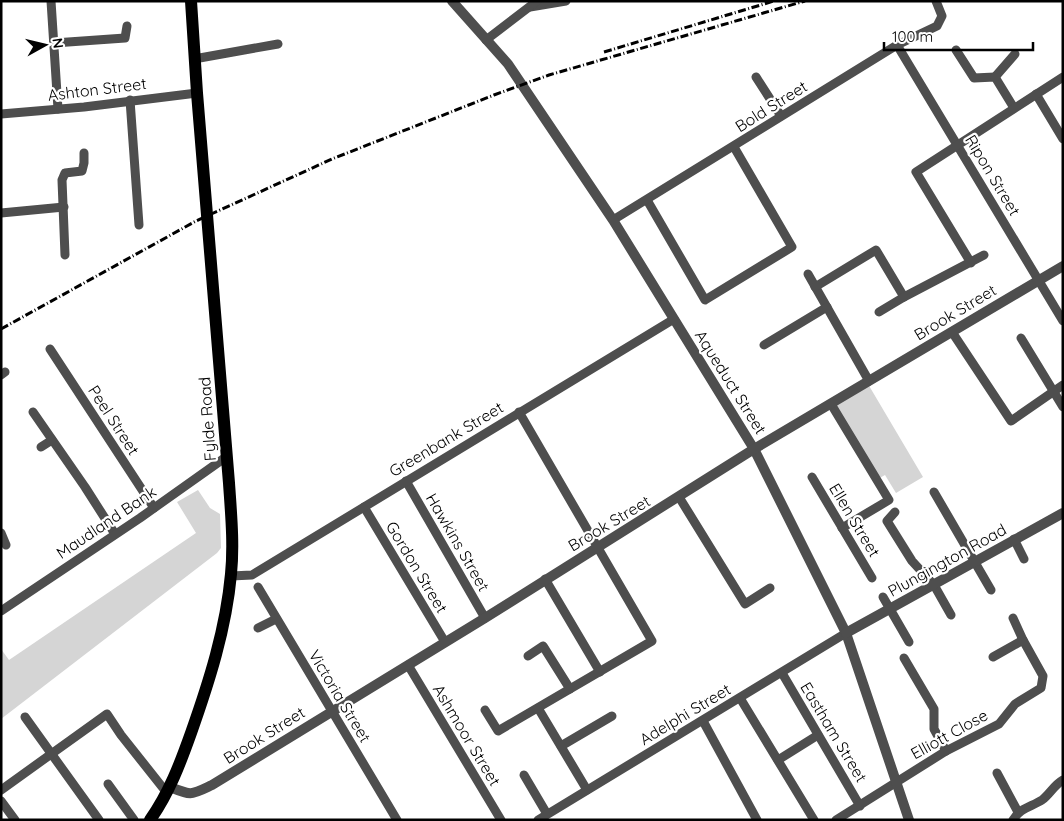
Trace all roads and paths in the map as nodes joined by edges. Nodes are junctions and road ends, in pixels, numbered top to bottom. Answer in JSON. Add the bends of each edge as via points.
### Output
{"nodes":[{"id":1,"x":51,"y":1,"type":"edge"},
{"id":2,"x":191,"y":1,"type":"edge"},
{"id":3,"x":452,"y":1,"type":"edge"},
{"id":4,"x":566,"y":1,"type":"edge"},
{"id":5,"x":936,"y":1,"type":"edge"},
{"id":6,"x":530,"y":3,"type":"edge"},
{"id":7,"x":126,"y":26,"type":"dead end"},
{"id":8,"x":486,"y":40,"type":"junction"},
{"id":9,"x":54,"y":43,"type":"junction"},
{"id":10,"x":278,"y":44,"type":"dead end"},
{"id":11,"x":897,"y":45,"type":"junction"},
{"id":12,"x":956,"y":50,"type":"dead end"},
{"id":13,"x":1015,"y":54,"type":"dead end"},
{"id":14,"x":194,"y":59,"type":"junction"},
{"id":15,"x":756,"y":77,"type":"dead end"},
{"id":16,"x":995,"y":77,"type":"junction"},
{"id":17,"x":1063,"y":77,"type":"edge"},
{"id":18,"x":196,"y":93,"type":"junction"},
{"id":19,"x":1036,"y":94,"type":"junction"},
{"id":20,"x":130,"y":100,"type":"junction"},
{"id":21,"x":1014,"y":108,"type":"junction"},
{"id":22,"x":58,"y":109,"type":"junction"},
{"id":23,"x":1,"y":114,"type":"edge"},
{"id":24,"x":781,"y":116,"type":"junction"},
{"id":25,"x":1063,"y":139,"type":"edge"},
{"id":26,"x":956,"y":145,"type":"junction"},
{"id":27,"x":734,"y":146,"type":"junction"},
{"id":28,"x":84,"y":153,"type":"dead end"},
{"id":29,"x":647,"y":200,"type":"junction"},
{"id":30,"x":64,"y":207,"type":"junction"},
{"id":31,"x":1,"y":213,"type":"edge"},
{"id":32,"x":613,"y":220,"type":"junction"},
{"id":33,"x":139,"y":225,"type":"dead end"},
{"id":34,"x":65,"y":255,"type":"dead end"},
{"id":35,"x":984,"y":255,"type":"dead end"},
{"id":36,"x":971,"y":263,"type":"junction"},
{"id":37,"x":1063,"y":266,"type":"edge"},
{"id":38,"x":808,"y":274,"type":"dead end"},
{"id":39,"x":1039,"y":280,"type":"junction"},
{"id":40,"x":815,"y":287,"type":"junction"},
{"id":41,"x":904,"y":297,"type":"junction"},
{"id":42,"x":827,"y":307,"type":"junction"},
{"id":43,"x":879,"y":312,"type":"dead end"},
{"id":44,"x":674,"y":319,"type":"junction"},
{"id":45,"x":1063,"y":321,"type":"edge"},
{"id":46,"x":952,"y":332,"type":"junction"},
{"id":47,"x":1021,"y":338,"type":"dead end"},
{"id":48,"x":764,"y":345,"type":"dead end"},
{"id":49,"x":50,"y":349,"type":"dead end"},
{"id":50,"x":869,"y":381,"type":"junction"},
{"id":51,"x":1063,"y":385,"type":"edge"},
{"id":52,"x":1054,"y":391,"type":"junction"},
{"id":53,"x":831,"y":404,"type":"junction"},
{"id":54,"x":1063,"y":407,"type":"edge"},
{"id":55,"x":33,"y":412,"type":"dead end"},
{"id":56,"x":519,"y":412,"type":"junction"},
{"id":57,"x":52,"y":440,"type":"junction"},
{"id":58,"x":41,"y":447,"type":"dead end"},
{"id":59,"x":754,"y":450,"type":"junction"},
{"id":60,"x":226,"y":457,"type":"junction"},
{"id":61,"x":812,"y":477,"type":"dead end"},
{"id":62,"x":406,"y":482,"type":"junction"},
{"id":63,"x":934,"y":492,"type":"dead end"},
{"id":64,"x":679,"y":497,"type":"junction"},
{"id":65,"x":364,"y":507,"type":"junction"},
{"id":66,"x":154,"y":508,"type":"junction"},
{"id":67,"x":895,"y":512,"type":"dead end"},
{"id":68,"x":1063,"y":513,"type":"edge"},
{"id":69,"x":842,"y":528,"type":"junction"},
{"id":70,"x":13,"y":532,"type":"dead end"},
{"id":71,"x":115,"y":534,"type":"junction"},
{"id":72,"x":3,"y":538,"type":"edge"},
{"id":73,"x":1014,"y":540,"type":"junction"},
{"id":74,"x":598,"y":547,"type":"junction"},
{"id":75,"x":1024,"y":559,"type":"dead end"},
{"id":76,"x":975,"y":562,"type":"junction"},
{"id":77,"x":231,"y":576,"type":"junction"},
{"id":78,"x":872,"y":578,"type":"dead end"},
{"id":79,"x":545,"y":579,"type":"junction"},
{"id":80,"x":934,"y":585,"type":"junction"},
{"id":81,"x":258,"y":587,"type":"dead end"},
{"id":82,"x":770,"y":588,"type":"dead end"},
{"id":83,"x":991,"y":590,"type":"dead end"},
{"id":84,"x":883,"y":597,"type":"dead end"},
{"id":85,"x":890,"y":610,"type":"junction"},
{"id":86,"x":1,"y":611,"type":"edge"},
{"id":87,"x":951,"y":615,"type":"dead end"},
{"id":88,"x":485,"y":618,"type":"junction"},
{"id":89,"x":1013,"y":618,"type":"dead end"},
{"id":90,"x":276,"y":619,"type":"junction"},
{"id":91,"x":258,"y":628,"type":"dead end"},
{"id":92,"x":846,"y":633,"type":"junction"},
{"id":93,"x":1023,"y":640,"type":"junction"},
{"id":94,"x":445,"y":642,"type":"junction"},
{"id":95,"x":909,"y":642,"type":"dead end"},
{"id":96,"x":528,"y":656,"type":"dead end"},
{"id":97,"x":904,"y":658,"type":"dead end"},
{"id":98,"x":993,"y":658,"type":"dead end"},
{"id":99,"x":408,"y":665,"type":"junction"},
{"id":100,"x":600,"y":672,"type":"junction"},
{"id":101,"x":782,"y":673,"type":"junction"},
{"id":102,"x":570,"y":689,"type":"junction"},
{"id":103,"x":740,"y":698,"type":"junction"},
{"id":104,"x":538,"y":708,"type":"junction"},
{"id":105,"x":485,"y":710,"type":"dead end"},
{"id":106,"x":332,"y":711,"type":"junction"},
{"id":107,"x":612,"y":716,"type":"dead end"},
{"id":108,"x":24,"y":717,"type":"dead end"},
{"id":109,"x":703,"y":720,"type":"junction"},
{"id":110,"x":818,"y":735,"type":"junction"},
{"id":111,"x":562,"y":746,"type":"junction"},
{"id":112,"x":946,"y":751,"type":"junction"},
{"id":113,"x":51,"y":755,"type":"junction"},
{"id":114,"x":778,"y":760,"type":"junction"},
{"id":115,"x":997,"y":774,"type":"dead end"},
{"id":116,"x":524,"y":775,"type":"dead end"},
{"id":117,"x":1063,"y":780,"type":"edge"},
{"id":118,"x":896,"y":781,"type":"junction"},
{"id":119,"x":108,"y":784,"type":"dead end"},
{"id":120,"x":1,"y":790,"type":"edge"},
{"id":121,"x":168,"y":790,"type":"junction"},
{"id":122,"x":587,"y":790,"type":"junction"},
{"id":123,"x":1,"y":801,"type":"edge"},
{"id":124,"x":860,"y":806,"type":"junction"},
{"id":125,"x":547,"y":814,"type":"junction"},
{"id":126,"x":1015,"y":816,"type":"edge"},
{"id":127,"x":15,"y":820,"type":"edge"},
{"id":128,"x":100,"y":820,"type":"edge"},
{"id":129,"x":134,"y":820,"type":"edge"},
{"id":130,"x":150,"y":820,"type":"edge"},
{"id":131,"x":397,"y":820,"type":"edge"},
{"id":132,"x":501,"y":820,"type":"edge"},
{"id":133,"x":538,"y":820,"type":"edge"},
{"id":134,"x":757,"y":820,"type":"edge"},
{"id":135,"x":814,"y":820,"type":"edge"},
{"id":136,"x":836,"y":820,"type":"edge"},
{"id":137,"x":909,"y":820,"type":"edge"}],
"edges":[{"from":1,"to":9,"type":"street"},
{"from":2,"to":14,"type":"main road","name":"Fylde Road"},
{"from":3,"to":8,"type":"street","name":"Aqueduct Street"},
{"from":4,"to":6,"type":"street"},
{"from":5,"to":11,"type":"street","name":"Bold Street","via":[[942,16],[937,26]]},
{"from":6,"to":8,"type":"street"},
{"from":7,"to":9,"type":"street","via":[[125,38]]},
{"from":8,"to":32,"type":"street","name":"Aqueduct Street","via":[[508,64]]},
{"from":9,"to":22,"type":"street"},
{"from":10,"to":14,"type":"street"},
{"from":11,"to":24,"type":"street","name":"Bold Street"},
{"from":11,"to":26,"type":"street","name":"Ripon Street"},
{"from":12,"to":16,"type":"street","via":[[974,78]]},
{"from":13,"to":16,"type":"street"},
{"from":14,"to":18,"type":"main road","name":"Fylde Road"},
{"from":15,"to":24,"type":"street"},
{"from":16,"to":21,"type":"street"},
{"from":17,"to":19,"type":"street"},
{"from":18,"to":20,"type":"street","name":"Ashton Street"},
{"from":18,"to":60,"type":"main road","name":"Fylde Road"},
{"from":19,"to":21,"type":"street"},
{"from":19,"to":25,"type":"street"},
{"from":20,"to":22,"type":"street","name":"Ashton Street"},
{"from":20,"to":33,"type":"street"},
{"from":21,"to":26,"type":"street"},
{"from":22,"to":23,"type":"street","name":"Ashton Street"},
{"from":24,"to":27,"type":"street","name":"Bold Street"},
{"from":26,"to":36,"type":"street","via":[[916,172]]},
{"from":26,"to":39,"type":"street","name":"Ripon Street"},
{"from":27,"to":29,"type":"street","name":"Bold Street"},
{"from":27,"to":29,"type":"street","via":[[792,247],[705,300]]},
{"from":28,"to":30,"type":"street","via":[[82,171],[65,173],[62,180]]},
{"from":29,"to":32,"type":"street","name":"Bold Street"},
{"from":30,"to":31,"type":"street"},
{"from":30,"to":34,"type":"street"},
{"from":32,"to":44,"type":"street","name":"Aqueduct Street"},
{"from":35,"to":36,"type":"street"},
{"from":36,"to":41,"type":"street"},
{"from":37,"to":39,"type":"street","name":"Brook Street"},
{"from":38,"to":40,"type":"street"},
{"from":39,"to":45,"type":"street","name":"Ripon Street"},
{"from":39,"to":46,"type":"street","name":"Brook Street"},
{"from":40,"to":41,"type":"street","via":[[876,250]]},
{"from":40,"to":42,"type":"street"},
{"from":41,"to":43,"type":"street"},
{"from":42,"to":48,"type":"street"},
{"from":42,"to":50,"type":"street"},
{"from":44,"to":56,"type":"street","name":"Greenbank Street"},
{"from":44,"to":59,"type":"street","name":"Aqueduct Street"},
{"from":46,"to":50,"type":"street","name":"Brook Street"},
{"from":46,"to":52,"type":"street","via":[[1010,421]]},
{"from":47,"to":52,"type":"street"},
{"from":49,"to":66,"type":"street","name":"Peel Street"},
{"from":50,"to":53,"type":"street","name":"Brook Street"},
{"from":51,"to":52,"type":"street"},
{"from":52,"to":54,"type":"street"},
{"from":53,"to":59,"type":"street","name":"Brook Street"},
{"from":53,"to":69,"type":"street","via":[[889,500]]},
{"from":55,"to":57,"type":"street"},
{"from":56,"to":62,"type":"street","name":"Greenbank Street"},
{"from":56,"to":74,"type":"street"},
{"from":57,"to":58,"type":"street"},
{"from":57,"to":71,"type":"street"},
{"from":59,"to":64,"type":"street","name":"Brook Street"},
{"from":59,"to":92,"type":"street","name":"Aqueduct Street"},
{"from":60,"to":66,"type":"street","name":"Maudland Bank"},
{"from":60,"to":77,"type":"main road","name":"Fylde Road","via":[[232,537]]},
{"from":61,"to":69,"type":"street","name":"Ellen Street"},
{"from":62,"to":65,"type":"street","name":"Greenbank Street"},
{"from":62,"to":88,"type":"street","name":"Hawkins Street"},
{"from":63,"to":76,"type":"street"},
{"from":64,"to":74,"type":"street","name":"Brook Street"},
{"from":64,"to":82,"type":"street","via":[[745,604]]},
{"from":65,"to":77,"type":"street","name":"Greenbank Street","via":[[252,575]]},
{"from":65,"to":94,"type":"street","name":"Gordon Street"},
{"from":66,"to":71,"type":"street","name":"Maudland Bank"},
{"from":67,"to":80,"type":"street","via":[[887,521],[912,562]]},
{"from":68,"to":73,"type":"street","name":"Plungington Road"},
{"from":69,"to":78,"type":"street","name":"Ellen Street"},
{"from":70,"to":72,"type":"street"},
{"from":71,"to":86,"type":"street","name":"Maudland Bank"},
{"from":73,"to":75,"type":"street"},
{"from":73,"to":76,"type":"street","name":"Plungington Road"},
{"from":74,"to":79,"type":"street","name":"Brook Street"},
{"from":74,"to":100,"type":"street","via":[[652,641]]},
{"from":76,"to":80,"type":"street","name":"Plungington Road"},
{"from":76,"to":83,"type":"street"},
{"from":77,"to":121,"type":"main road","name":"Fylde Road","via":[[220,644]]},
{"from":79,"to":88,"type":"street","name":"Brook Street"},
{"from":79,"to":100,"type":"street"},
{"from":80,"to":85,"type":"street","name":"Plungington Road"},
{"from":80,"to":87,"type":"street"},
{"from":81,"to":90,"type":"street","name":"Victoria Street"},
{"from":84,"to":85,"type":"street"},
{"from":85,"to":92,"type":"street","name":"Plungington Road"},
{"from":85,"to":95,"type":"street"},
{"from":88,"to":94,"type":"street","name":"Brook Street"},
{"from":89,"to":93,"type":"street","name":"Elliott Close"},
{"from":90,"to":91,"type":"street"},
{"from":90,"to":106,"type":"street","name":"Victoria Street"},
{"from":92,"to":101,"type":"street","name":"Adelphi Street"},
{"from":92,"to":118,"type":"street","name":"Aqueduct Street"},
{"from":93,"to":98,"type":"street"},
{"from":93,"to":112,"type":"street","name":"Elliott Close","via":[[1043,676],[1041,688],[1015,704],[999,724]]},
{"from":94,"to":99,"type":"street","name":"Brook Street"},
{"from":96,"to":102,"type":"street","via":[[543,646]]},
{"from":97,"to":112,"type":"street","via":[[934,709],[934,729]]},
{"from":99,"to":106,"type":"street","name":"Brook Street"},
{"from":99,"to":132,"type":"street","name":"Ashmoor Street"},
{"from":100,"to":102,"type":"street"},
{"from":101,"to":103,"type":"street","name":"Adelphi Street"},
{"from":101,"to":110,"type":"street","name":"Eastham Street"},
{"from":102,"to":104,"type":"street"},
{"from":103,"to":109,"type":"street","name":"Adelphi Street"},
{"from":103,"to":114,"type":"street"},
{"from":104,"to":105,"type":"street","name":"Ashmoor Street","via":[[498,731]]},
{"from":104,"to":111,"type":"street"},
{"from":106,"to":121,"type":"street","name":"Brook Street","via":[[194,794]]},
{"from":106,"to":131,"type":"street","name":"Victoria Street"},
{"from":107,"to":111,"type":"street"},
{"from":108,"to":113,"type":"street"},
{"from":109,"to":122,"type":"street","name":"Adelphi Street"},
{"from":109,"to":134,"type":"street"},
{"from":110,"to":114,"type":"street"},
{"from":110,"to":124,"type":"street","name":"Eastham Street"},
{"from":111,"to":122,"type":"street"},
{"from":112,"to":118,"type":"street","name":"Elliott Close"},
{"from":113,"to":120,"type":"street"},
{"from":113,"to":121,"type":"street","via":[[107,714],[120,735]]},
{"from":113,"to":128,"type":"street"},
{"from":114,"to":135,"type":"street"},
{"from":115,"to":126,"type":"street"},
{"from":116,"to":125,"type":"street"},
{"from":117,"to":126,"type":"street","via":[[1043,799]]},
{"from":118,"to":124,"type":"street","name":"Elliott Close"},
{"from":118,"to":137,"type":"street","name":"Aqueduct Street"},
{"from":119,"to":129,"type":"street"},
{"from":121,"to":130,"type":"main road","name":"Fylde Road"},
{"from":122,"to":125,"type":"street","name":"Adelphi Street"},
{"from":123,"to":127,"type":"street"},
{"from":124,"to":136,"type":"street","name":"Elliott Close"},
{"from":125,"to":133,"type":"street","name":"Adelphi Street"}]}
